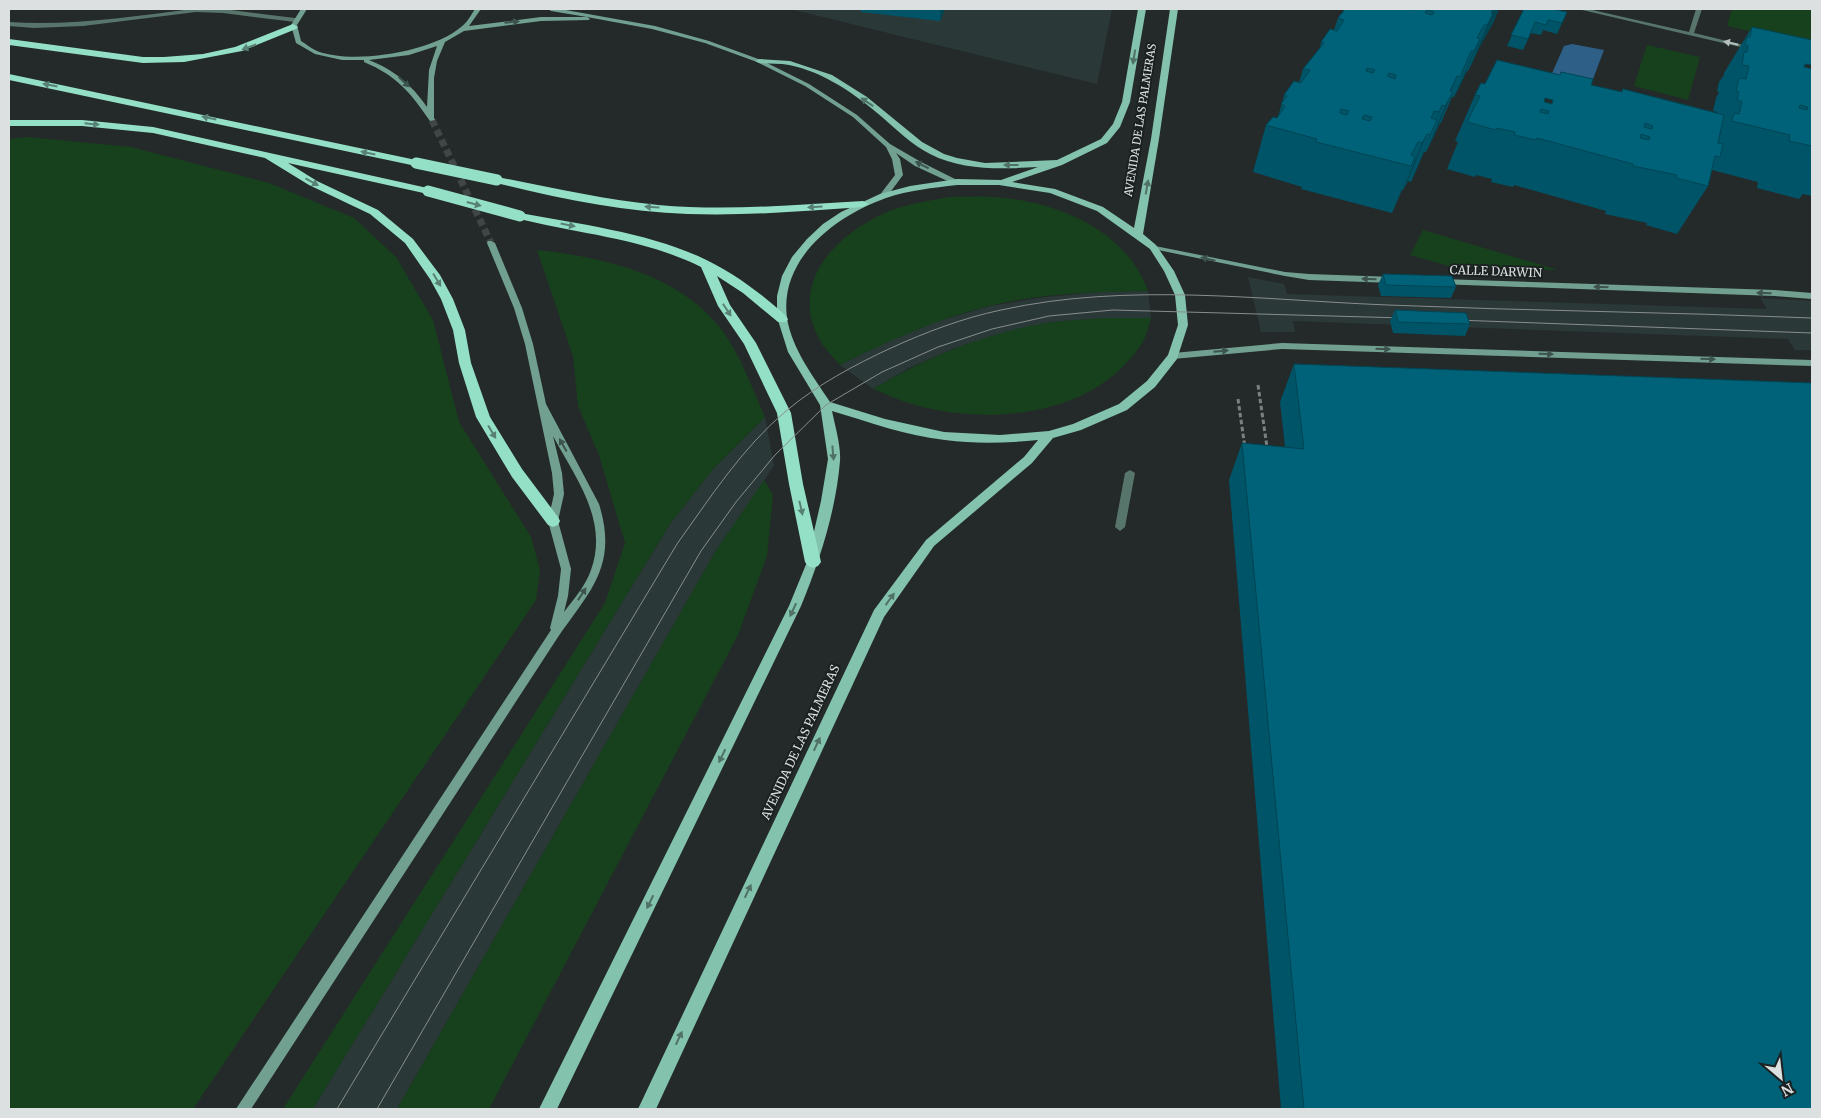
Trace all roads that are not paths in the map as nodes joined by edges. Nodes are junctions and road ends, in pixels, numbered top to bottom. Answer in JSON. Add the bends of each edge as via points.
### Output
{"nodes":[{"id":1,"x":204,"y":9,"type":"edge"},
{"id":2,"x":304,"y":9,"type":"edge"},
{"id":3,"x":478,"y":9,"type":"edge"},
{"id":4,"x":551,"y":9,"type":"edge"},
{"id":5,"x":1142,"y":9,"type":"edge"},
{"id":6,"x":1174,"y":9,"type":"edge"},
{"id":7,"x":1581,"y":9,"type":"edge"},
{"id":8,"x":1699,"y":9,"type":"edge"},
{"id":9,"x":182,"y":11,"type":"junction"},
{"id":10,"x":598,"y":19,"type":"junction"},
{"id":11,"x":294,"y":23,"type":"junction"},
{"id":12,"x":9,"y":24,"type":"edge"},
{"id":13,"x":463,"y":29,"type":"junction"},
{"id":14,"x":1692,"y":34,"type":"junction"},
{"id":15,"x":9,"y":42,"type":"edge"},
{"id":16,"x":442,"y":42,"type":"junction"},
{"id":17,"x":1756,"y":49,"type":"edge"},
{"id":18,"x":362,"y":59,"type":"junction"},
{"id":19,"x":759,"y":61,"type":"junction"},
{"id":20,"x":9,"y":77,"type":"edge"},
{"id":21,"x":9,"y":123,"type":"edge"},
{"id":22,"x":888,"y":145,"type":"junction"},
{"id":23,"x":270,"y":156,"type":"junction"},
{"id":24,"x":1059,"y":163,"type":"junction"},
{"id":25,"x":957,"y":182,"type":"junction"},
{"id":26,"x":999,"y":182,"type":"junction"},
{"id":27,"x":883,"y":196,"type":"junction"},
{"id":28,"x":863,"y":204,"type":"junction"},
{"id":29,"x":1138,"y":235,"type":"junction"},
{"id":30,"x":491,"y":243,"type":"tunnel mouth"},
{"id":31,"x":1153,"y":247,"type":"junction"},
{"id":32,"x":707,"y":266,"type":"junction"},
{"id":33,"x":1398,"y":280,"type":"edge"},
{"id":34,"x":1428,"y":281,"type":"edge"},
{"id":35,"x":1812,"y":296,"type":"edge"},
{"id":36,"x":782,"y":319,"type":"junction"},
{"id":37,"x":1173,"y":356,"type":"junction"},
{"id":38,"x":1812,"y":363,"type":"edge"},
{"id":39,"x":826,"y":405,"type":"junction"},
{"id":40,"x":544,"y":406,"type":"junction"},
{"id":41,"x":1049,"y":435,"type":"junction"},
{"id":42,"x":1130,"y":473,"type":"dead end"},
{"id":43,"x":553,"y":521,"type":"junction"},
{"id":44,"x":1120,"y":527,"type":"dead end"},
{"id":45,"x":813,"y":562,"type":"junction"},
{"id":46,"x":554,"y":634,"type":"junction"},
{"id":47,"x":242,"y":1109,"type":"edge"},
{"id":48,"x":548,"y":1109,"type":"edge"},
{"id":49,"x":647,"y":1109,"type":"edge"}],
"edges":[{"from":1,"to":9,"type":"street"},
{"from":2,"to":11,"type":"street"},
{"from":3,"to":13,"type":"street"},
{"from":4,"to":10,"type":"street"},
{"from":5,"to":24,"type":"main road","name":"AVENIDA DE LAS PALMERAS","one_way":true,"via":[[1126,102],[1117,125],[1104,141]]},
{"from":29,"to":6,"type":"main road","name":"AVENIDA DE LAS PALMERAS","one_way":true},
{"from":7,"to":14,"type":"street"},
{"from":8,"to":14,"type":"street"},
{"from":9,"to":11,"type":"street","via":[[223,11]]},
{"from":9,"to":12,"type":"street","via":[[82,26],[42,28]]},
{"from":13,"to":10,"type":"street","one_way":true,"via":[[541,19]]},
{"from":10,"to":19,"type":"street","via":[[671,32]]},
{"from":11,"to":15,"type":"highway","one_way":true,"via":[[250,47],[223,54],[166,60],[144,60]]},
{"from":11,"to":18,"type":"street","via":[[297,40],[311,51]]},
{"from":13,"to":16,"type":"street"},
{"from":17,"to":14,"type":"street","one_way":true},
{"from":16,"to":18,"type":"street","via":[[390,57]]},
{"from":18,"to":16,"type":"street","one_way":true,"via":[[386,68],[401,79],[416,94],[432,120],[430,73],[433,58]]},
{"from":19,"to":22,"type":"street","via":[[807,85],[855,116]]},
{"from":24,"to":19,"type":"main road","one_way":true,"via":[[989,165],[943,157],[924,148],[848,88],[816,71],[788,62]]},
{"from":28,"to":20,"type":"highway","one_way":true,"bridge":true,"via":[[706,211],[629,205]]},
{"from":21,"to":23,"type":"highway","one_way":true,"via":[[82,124],[153,130]]},
{"from":25,"to":22,"type":"street","one_way":true,"via":[[918,164]]},
{"from":22,"to":27,"type":"street","via":[[896,159],[899,175]]},
{"from":23,"to":32,"type":"highway","one_way":true,"bridge":true,"via":[[599,232],[680,254]]},
{"from":23,"to":43,"type":"highway","one_way":true,"via":[[313,184],[374,212],[410,241],[447,299],[483,416],[517,473]]},
{"from":24,"to":26,"type":"main road","name":"AVENIDA DE LAS PALMERAS"},
{"from":25,"to":26,"type":"main road"},
{"from":25,"to":27,"type":"main road"},
{"from":26,"to":29,"type":"main road","via":[[1052,191],[1100,209]]},
{"from":27,"to":28,"type":"main road"},
{"from":28,"to":36,"type":"main road","via":[[819,230],[794,259],[780,296]]},
{"from":29,"to":31,"type":"main road"},
{"from":30,"to":40,"type":"street","via":[[518,308]]},
{"from":33,"to":31,"type":"street","one_way":true,"via":[[1285,274]]},
{"from":31,"to":37,"type":"main road","via":[[1170,271],[1180,295],[1183,325]]},
{"from":32,"to":36,"type":"highway","via":[[755,294]]},
{"from":32,"to":45,"type":"highway","one_way":true,"via":[[724,306],[750,343],[784,412]]},
{"from":35,"to":34,"type":"street","name":"CALLE DARWIN","one_way":true},
{"from":36,"to":39,"type":"main road","via":[[796,358]]},
{"from":37,"to":38,"type":"street","one_way":true,"via":[[1282,346]]},
{"from":37,"to":41,"type":"main road","via":[[1151,384],[1123,407]]},
{"from":39,"to":41,"type":"main road","via":[[944,436],[1000,439]]},
{"from":39,"to":45,"type":"main road","one_way":true,"via":[[834,459],[828,501]]},
{"from":40,"to":43,"type":"street","via":[[559,494]]},
{"from":46,"to":40,"type":"street","one_way":true,"via":[[596,570],[602,542],[600,521],[590,491]]},
{"from":49,"to":41,"type":"main road","name":"AVENIDA DE LAS PALMERAS","one_way":true,"via":[[879,614],[930,543],[1028,460]]},
{"from":42,"to":44,"type":"street"},
{"from":43,"to":46,"type":"street","via":[[566,569]]},
{"from":45,"to":48,"type":"main road","one_way":true,"via":[[795,606]]},
{"from":46,"to":47,"type":"street"}]}
